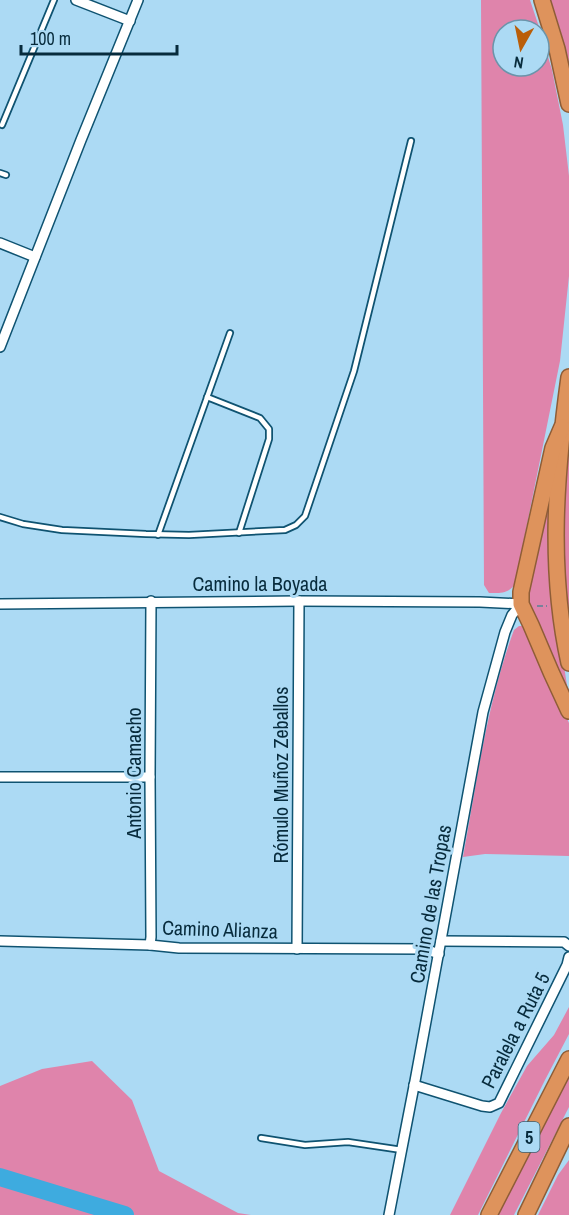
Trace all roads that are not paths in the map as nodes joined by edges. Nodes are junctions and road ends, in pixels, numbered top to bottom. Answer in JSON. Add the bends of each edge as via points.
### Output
{"nodes":[{"id":1,"x":54,"y":0,"type":"edge"},
{"id":2,"x":76,"y":0,"type":"edge"},
{"id":3,"x":138,"y":0,"type":"edge"},
{"id":4,"x":542,"y":0,"type":"edge"},
{"id":5,"x":130,"y":21,"type":"junction"},
{"id":6,"x":569,"y":104,"type":"edge"},
{"id":7,"x":2,"y":125,"type":"dead end"},
{"id":8,"x":411,"y":141,"type":"dead end"},
{"id":9,"x":0,"y":173,"type":"edge"},
{"id":10,"x":6,"y":175,"type":"dead end"},
{"id":11,"x":0,"y":243,"type":"edge"},
{"id":12,"x":35,"y":257,"type":"junction"},
{"id":13,"x":4,"y":322,"type":"edge"},
{"id":14,"x":230,"y":333,"type":"dead end"},
{"id":15,"x":0,"y":347,"type":"edge"},
{"id":16,"x":569,"y":377,"type":"edge"},
{"id":17,"x":207,"y":397,"type":"junction"},
{"id":18,"x":562,"y":427,"type":"junction"},
{"id":19,"x":0,"y":517,"type":"edge"},
{"id":20,"x":239,"y":532,"type":"junction"},
{"id":21,"x":158,"y":535,"type":"junction"},
{"id":22,"x":151,"y":601,"type":"junction"},
{"id":23,"x":299,"y":601,"type":"junction"},
{"id":24,"x":0,"y":604,"type":"edge"},
{"id":25,"x":520,"y":604,"type":"junction"},
{"id":26,"x":569,"y":663,"type":"edge"},
{"id":27,"x":569,"y":711,"type":"edge"},
{"id":28,"x":0,"y":777,"type":"edge"},
{"id":29,"x":150,"y":777,"type":"junction"},
{"id":30,"x":0,"y":941,"type":"edge"},
{"id":31,"x":441,"y":941,"type":"junction"},
{"id":32,"x":567,"y":944,"type":"edge"},
{"id":33,"x":150,"y":945,"type":"junction"},
{"id":34,"x":297,"y":949,"type":"junction"},
{"id":35,"x":439,"y":954,"type":"junction"},
{"id":36,"x":569,"y":957,"type":"edge"},
{"id":37,"x":569,"y":1059,"type":"edge"},
{"id":38,"x":414,"y":1085,"type":"junction"},
{"id":39,"x":569,"y":1126,"type":"edge"},
{"id":40,"x":261,"y":1138,"type":"dead end"},
{"id":41,"x":402,"y":1150,"type":"junction"},
{"id":42,"x":569,"y":1152,"type":"edge"},
{"id":43,"x":542,"y":1184,"type":"junction"},
{"id":44,"x":389,"y":1215,"type":"edge"},
{"id":45,"x":489,"y":1215,"type":"edge"},
{"id":46,"x":526,"y":1215,"type":"edge"}],
"edges":[{"from":1,"to":7,"type":"lane"},
{"from":2,"to":5,"type":"street"},
{"from":3,"to":5,"type":"street"},
{"from":4,"to":6,"type":"highway"},
{"from":5,"to":12,"type":"street"},
{"from":8,"to":20,"type":"lane","via":[[354,371],[305,516],[285,530]]},
{"from":9,"to":10,"type":"lane"},
{"from":11,"to":12,"type":"street"},
{"from":12,"to":13,"type":"street"},
{"from":13,"to":15,"type":"street"},
{"from":14,"to":17,"type":"lane"},
{"from":16,"to":18,"type":"highway"},
{"from":17,"to":20,"type":"lane","via":[[260,418],[269,429]]},
{"from":17,"to":21,"type":"lane"},
{"from":18,"to":25,"type":"highway","via":[[553,448]]},
{"from":18,"to":26,"type":"highway","via":[[556,549]]},
{"from":19,"to":21,"type":"lane","via":[[62,530]]},
{"from":20,"to":21,"type":"lane"},
{"from":22,"to":23,"type":"street","name":"Camino la Boyada"},
{"from":22,"to":24,"type":"street","name":"Camino la Boyada"},
{"from":22,"to":29,"type":"street","name":"Antonio Camacho"},
{"from":23,"to":25,"type":"street","name":"Camino la Boyada"},
{"from":23,"to":34,"type":"street","name":"Rómulo Muñoz Zeballos"},
{"from":25,"to":27,"type":"highway"},
{"from":25,"to":31,"type":"street","name":"Camino de las Tropas","via":[[505,632],[483,712]]},
{"from":28,"to":29,"type":"street"},
{"from":29,"to":33,"type":"street","name":"Antonio Camacho"},
{"from":30,"to":33,"type":"street","name":"Camino Alianza"},
{"from":31,"to":32,"type":"street"},
{"from":31,"to":35,"type":"street","name":"Camino de las Tropas"},
{"from":33,"to":34,"type":"street","name":"Camino Alianza"},
{"from":34,"to":35,"type":"street","name":"Camino Alianza","via":[[425,950]]},
{"from":35,"to":38,"type":"street","name":"Camino de las Tropas"},
{"from":36,"to":38,"type":"street","name":"Paralela a Ruta 5","via":[[499,1103],[482,1106]]},
{"from":37,"to":45,"type":"highway","number":"5"},
{"from":38,"to":41,"type":"street","name":"Camino de las Tropas"},
{"from":39,"to":43,"type":"highway","number":"5"},
{"from":40,"to":41,"type":"lane","via":[[305,1145],[348,1142]]},
{"from":41,"to":44,"type":"street","name":"Camino de las Tropas"},
{"from":42,"to":43,"type":"highway"},
{"from":43,"to":46,"type":"highway","number":"5"}]}
